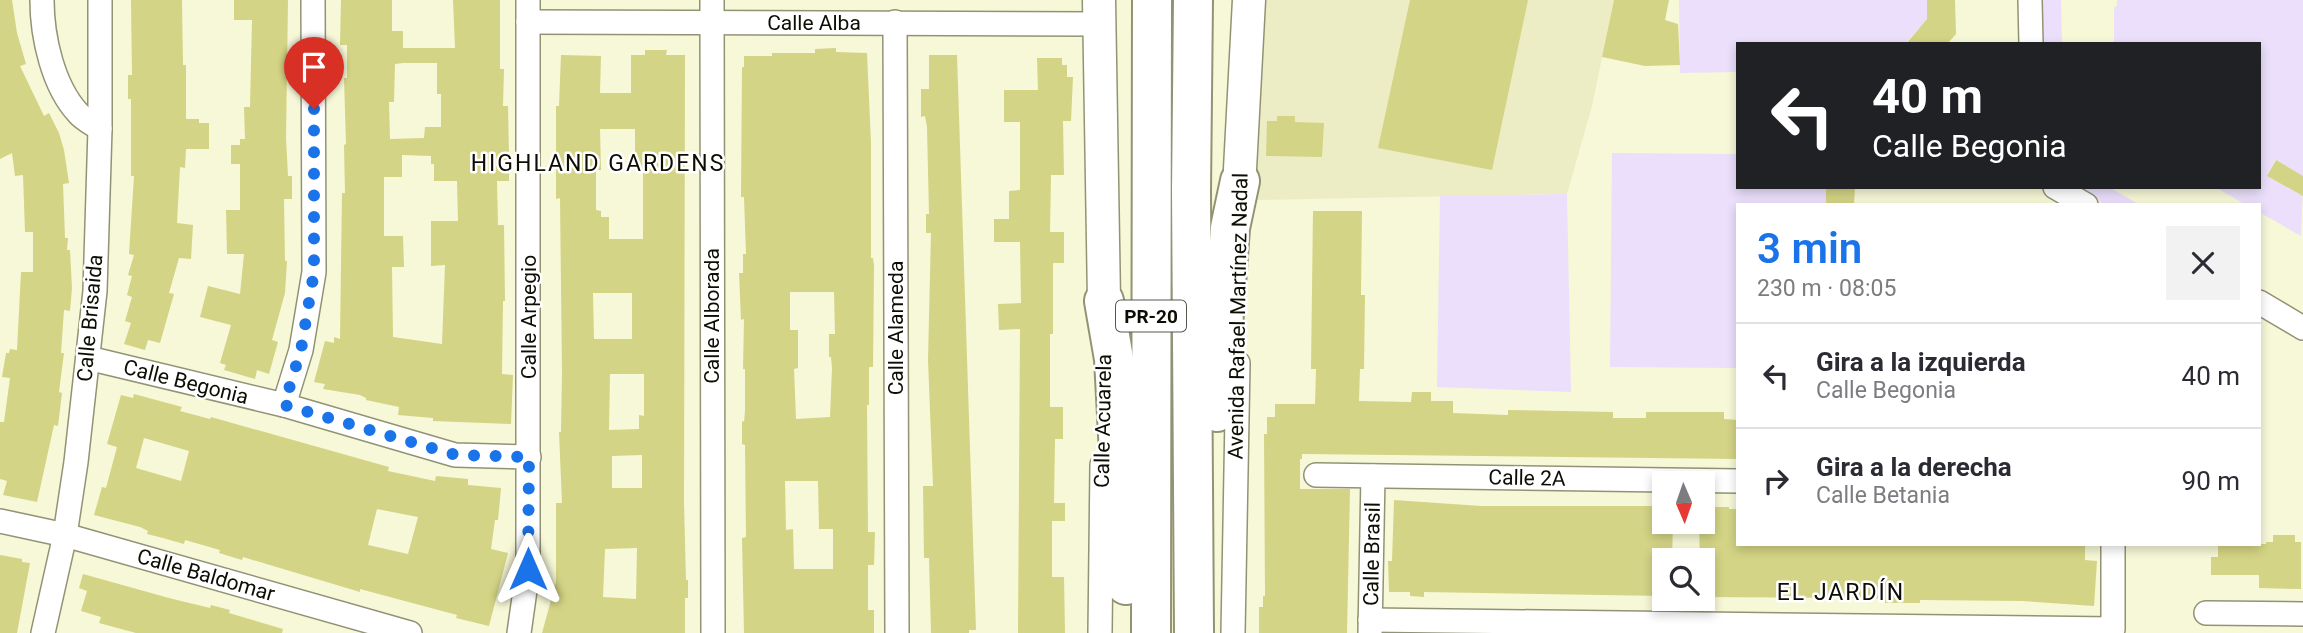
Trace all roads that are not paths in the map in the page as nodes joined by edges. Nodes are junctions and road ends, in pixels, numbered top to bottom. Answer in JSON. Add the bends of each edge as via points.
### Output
{"nodes":[{"id":1,"x":43,"y":0,"type":"edge"},
{"id":2,"x":100,"y":0,"type":"edge"},
{"id":3,"x":313,"y":0,"type":"edge"},
{"id":4,"x":1152,"y":0,"type":"edge"},
{"id":5,"x":1193,"y":0,"type":"edge"},
{"id":6,"x":1249,"y":0,"type":"edge"},
{"id":7,"x":2030,"y":0,"type":"edge"},
{"id":8,"x":528,"y":11,"type":"edge"},
{"id":9,"x":712,"y":11,"type":"edge"},
{"id":10,"x":1099,"y":12,"type":"edge"},
{"id":11,"x":895,"y":22,"type":"junction"},
{"id":12,"x":2031,"y":42,"type":"edge"},
{"id":13,"x":100,"y":129,"type":"junction"},
{"id":14,"x":1240,"y":175,"type":"junction"},
{"id":15,"x":2058,"y":189,"type":"edge"},
{"id":16,"x":2083,"y":203,"type":"edge"},
{"id":17,"x":1104,"y":301,"type":"junction"},
{"id":18,"x":2261,"y":304,"type":"edge"},
{"id":19,"x":2303,"y":328,"type":"edge"},
{"id":20,"x":88,"y":358,"type":"junction"},
{"id":21,"x":284,"y":405,"type":"junction"},
{"id":22,"x":529,"y":457,"type":"junction"},
{"id":23,"x":1316,"y":475,"type":"dead end"},
{"id":24,"x":1373,"y":476,"type":"junction"},
{"id":25,"x":1736,"y":481,"type":"edge"},
{"id":26,"x":0,"y":521,"type":"edge"},
{"id":27,"x":65,"y":535,"type":"junction"},
{"id":28,"x":2113,"y":546,"type":"edge"},
{"id":29,"x":1195,"y":566,"type":"junction"},
{"id":30,"x":2206,"y":613,"type":"dead end"},
{"id":31,"x":2303,"y":614,"type":"edge"},
{"id":32,"x":1370,"y":627,"type":"edge"},
{"id":33,"x":43,"y":633,"type":"edge"},
{"id":34,"x":410,"y":633,"type":"edge"},
{"id":35,"x":519,"y":633,"type":"edge"},
{"id":36,"x":713,"y":633,"type":"edge"},
{"id":37,"x":897,"y":633,"type":"edge"},
{"id":38,"x":1100,"y":633,"type":"edge"},
{"id":39,"x":1132,"y":633,"type":"edge"},
{"id":40,"x":1151,"y":633,"type":"edge"},
{"id":41,"x":1194,"y":633,"type":"edge"},
{"id":42,"x":1233,"y":633,"type":"edge"}],
"edges":[{"from":1,"to":13,"type":"street","via":[[57,77],[79,114]]},
{"from":2,"to":13,"type":"street","name":"Calle Brisaida"},
{"from":3,"to":21,"type":"street","via":[[314,272],[301,350]]},
{"from":4,"to":40,"type":"highway","number":"PR-20"},
{"from":5,"to":29,"type":"highway","number":"PR-20"},
{"from":6,"to":14,"type":"street","name":"Avenida Rafael Martínez Nadal"},
{"from":7,"to":12,"type":"street"},
{"from":8,"to":9,"type":"street","name":"Calle Alba"},
{"from":8,"to":22,"type":"street","name":"Calle Arpegio"},
{"from":9,"to":11,"type":"street","name":"Calle Alba"},
{"from":9,"to":36,"type":"street","name":"Calle Alborada"},
{"from":10,"to":11,"type":"street","name":"Calle Alba"},
{"from":10,"to":17,"type":"street","name":"Calle Acuarela"},
{"from":11,"to":37,"type":"street","name":"Calle Alameda"},
{"from":13,"to":20,"type":"street","name":"Calle Brisaida"},
{"from":14,"to":29,"type":"highway","via":[[1230,228],[1213,486]]},
{"from":14,"to":42,"type":"street","name":"Avenida Rafael Martínez Nadal"},
{"from":15,"to":16,"type":"street"},
{"from":17,"to":38,"type":"street","name":"Calle Acuarela"},
{"from":17,"to":39,"type":"highway","via":[[1114,359]]},
{"from":18,"to":19,"type":"street"},
{"from":20,"to":21,"type":"street","name":"Calle Begonia"},
{"from":20,"to":27,"type":"street","name":"Calle Brisaida"},
{"from":21,"to":22,"type":"street","name":"Calle Begonia","via":[[456,455]]},
{"from":22,"to":35,"type":"street","name":"Calle Arpegio","via":[[528,569]]},
{"from":23,"to":24,"type":"street","name":"Calle 2A"},
{"from":24,"to":25,"type":"street","name":"Calle 2A"},
{"from":24,"to":32,"type":"street","name":"Calle Brasil"},
{"from":26,"to":27,"type":"street","name":"Calle Baldomar"},
{"from":27,"to":33,"type":"street","name":"Calle Brisaida"},
{"from":27,"to":34,"type":"street","name":"Calle Baldomar"},
{"from":28,"to":32,"type":"street","via":[[2113,629]]},
{"from":29,"to":41,"type":"highway","number":"PR-20"},
{"from":30,"to":31,"type":"street"}]}
